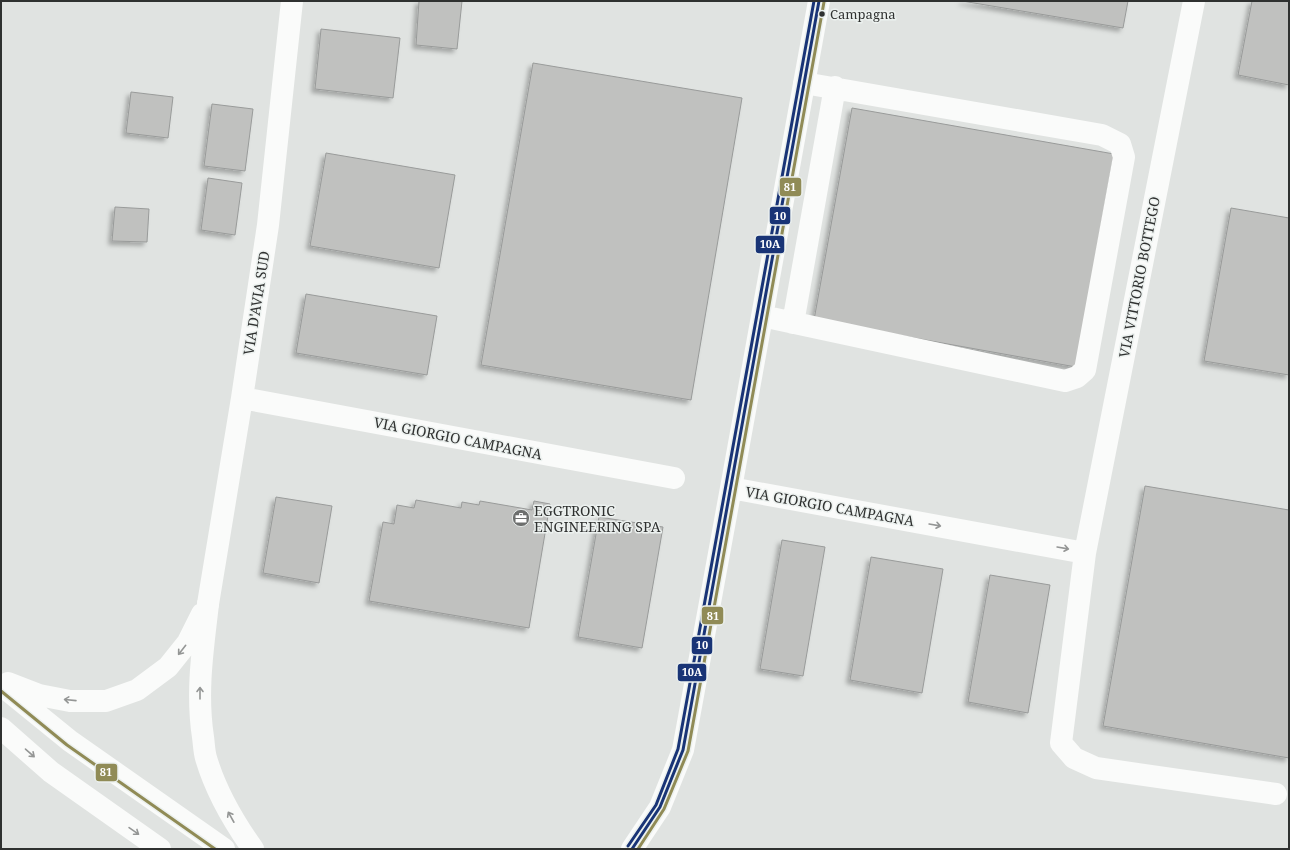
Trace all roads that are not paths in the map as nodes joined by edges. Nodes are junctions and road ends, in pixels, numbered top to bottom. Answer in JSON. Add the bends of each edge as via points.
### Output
{"nodes":[{"id":1,"x":292,"y":1,"type":"edge"},
{"id":2,"x":819,"y":1,"type":"edge"},
{"id":3,"x":1194,"y":1,"type":"edge"},
{"id":4,"x":804,"y":82,"type":"junction"},
{"id":5,"x":834,"y":87,"type":"junction"},
{"id":6,"x":762,"y":316,"type":"junction"},
{"id":7,"x":793,"y":323,"type":"junction"},
{"id":8,"x":242,"y":398,"type":"junction"},
{"id":9,"x":674,"y":478,"type":"dead end"},
{"id":10,"x":731,"y":488,"type":"junction"},
{"id":11,"x":1085,"y":552,"type":"junction"},
{"id":12,"x":208,"y":604,"type":"junction"},
{"id":13,"x":1,"y":680,"type":"edge"},
{"id":14,"x":1,"y":685,"type":"edge"},
{"id":15,"x":1,"y":728,"type":"edge"},
{"id":16,"x":1276,"y":794,"type":"dead end"},
{"id":17,"x":160,"y":849,"type":"edge"},
{"id":18,"x":224,"y":849,"type":"edge"},
{"id":19,"x":253,"y":849,"type":"edge"},
{"id":20,"x":632,"y":849,"type":"edge"}],
"edges":[{"from":1,"to":8,"type":"main road","name":"VIA D'AVIA SUD","via":[[268,225]]},
{"from":2,"to":4,"type":"main road","name":"VIA GIORGIO CAMPAGNA"},
{"from":3,"to":11,"type":"main road","name":"VIA VITTORIO BOTTEGO"},
{"from":4,"to":5,"type":"main road"},
{"from":4,"to":6,"type":"main road","name":"VIA GIORGIO CAMPAGNA"},
{"from":5,"to":7,"type":"main road"},
{"from":5,"to":7,"type":"main road","via":[[1102,135],[1120,144],[1124,157],[1085,370],[1077,377],[1065,381]]},
{"from":6,"to":7,"type":"main road"},
{"from":6,"to":10,"type":"main road","name":"VIA GIORGIO CAMPAGNA"},
{"from":8,"to":9,"type":"main road","name":"VIA GIORGIO CAMPAGNA"},
{"from":8,"to":12,"type":"main road","name":"VIA D'AVIA SUD"},
{"from":10,"to":11,"type":"main road","name":"VIA GIORGIO CAMPAGNA","one_way":true},
{"from":10,"to":20,"type":"main road","via":[[683,750],[660,807]]},
{"from":11,"to":16,"type":"main road","name":"VIA VITTORIO BOTTEGO","via":[[1061,743],[1074,758],[1096,768]]},
{"from":12,"to":13,"type":"main road","one_way":true,"via":[[188,642],[168,667],[137,690],[106,701],[70,700],[39,695]]},
{"from":19,"to":12,"type":"main road","one_way":true,"via":[[218,793],[206,756],[200,718],[200,683]]},
{"from":14,"to":18,"type":"main road","via":[[70,741]]},
{"from":15,"to":17,"type":"main road","one_way":true,"via":[[51,772]]}]}
